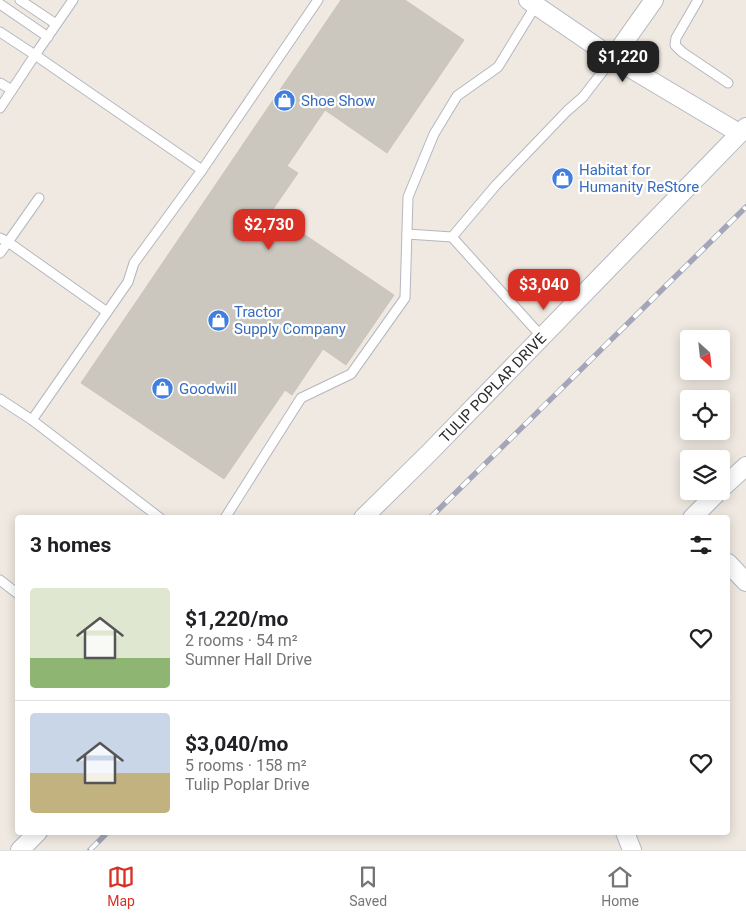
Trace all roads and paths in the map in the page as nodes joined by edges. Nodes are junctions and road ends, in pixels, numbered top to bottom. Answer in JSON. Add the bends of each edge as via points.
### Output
{"nodes":[{"id":1,"x":20,"y":0,"type":"edge"},
{"id":2,"x":73,"y":0,"type":"edge"},
{"id":3,"x":318,"y":0,"type":"edge"},
{"id":4,"x":654,"y":0,"type":"edge"},
{"id":5,"x":698,"y":0,"type":"edge"},
{"id":6,"x":532,"y":3,"type":"edge"},
{"id":7,"x":0,"y":4,"type":"edge"},
{"id":8,"x":56,"y":24,"type":"junction"},
{"id":9,"x":0,"y":32,"type":"edge"},
{"id":10,"x":48,"y":37,"type":"junction"},
{"id":11,"x":35,"y":55,"type":"junction"},
{"id":12,"x":613,"y":58,"type":"junction"},
{"id":13,"x":0,"y":82,"type":"edge"},
{"id":14,"x":728,"y":83,"type":"dead end"},
{"id":15,"x":12,"y":90,"type":"junction"},
{"id":16,"x":0,"y":108,"type":"edge"},
{"id":17,"x":743,"y":130,"type":"edge"},
{"id":18,"x":202,"y":170,"type":"junction"},
{"id":19,"x":39,"y":198,"type":"dead end"},
{"id":20,"x":407,"y":234,"type":"junction"},
{"id":21,"x":452,"y":237,"type":"junction"},
{"id":22,"x":4,"y":240,"type":"edge"},
{"id":23,"x":0,"y":252,"type":"edge"},
{"id":24,"x":107,"y":312,"type":"junction"},
{"id":25,"x":542,"y":337,"type":"junction"},
{"id":26,"x":0,"y":399,"type":"edge"},
{"id":27,"x":32,"y":420,"type":"junction"},
{"id":28,"x":746,"y":466,"type":"edge"},
{"id":29,"x":730,"y":481,"type":"edge"},
{"id":30,"x":710,"y":500,"type":"edge"},
{"id":31,"x":156,"y":515,"type":"edge"},
{"id":32,"x":227,"y":515,"type":"edge"},
{"id":33,"x":366,"y":515,"type":"edge"},
{"id":34,"x":695,"y":515,"type":"edge"},
{"id":35,"x":730,"y":565,"type":"edge"},
{"id":36,"x":0,"y":580,"type":"edge"},
{"id":37,"x":746,"y":582,"type":"edge"},
{"id":38,"x":15,"y":592,"type":"edge"},
{"id":39,"x":35,"y":835,"type":"edge"},
{"id":40,"x":626,"y":835,"type":"edge"},
{"id":41,"x":20,"y":850,"type":"edge"},
{"id":42,"x":632,"y":850,"type":"edge"}],
"edges":[{"from":1,"to":8,"type":"lane"},
{"from":2,"to":8,"type":"lane"},
{"from":3,"to":18,"type":"lane"},
{"from":4,"to":12,"type":"street"},
{"from":5,"to":14,"type":"lane","via":[[676,38],[676,45]]},
{"from":6,"to":12,"type":"street"},
{"from":6,"to":20,"type":"lane","via":[[498,67],[457,96],[434,134],[408,197]]},
{"from":7,"to":10,"type":"lane"},
{"from":8,"to":10,"type":"lane"},
{"from":9,"to":11,"type":"lane"},
{"from":10,"to":11,"type":"lane"},
{"from":11,"to":15,"type":"lane"},
{"from":11,"to":18,"type":"lane"},
{"from":12,"to":17,"type":"street"},
{"from":12,"to":21,"type":"lane","via":[[583,97],[496,185]]},
{"from":13,"to":15,"type":"lane"},
{"from":15,"to":16,"type":"lane"},
{"from":17,"to":25,"type":"street","name":"TULIP POPLAR DRIVE"},
{"from":18,"to":24,"type":"lane","via":[[134,263],[128,282]]},
{"from":19,"to":22,"type":"lane"},
{"from":20,"to":21,"type":"lane"},
{"from":20,"to":32,"type":"lane","via":[[405,298],[351,374],[301,398]]},
{"from":21,"to":25,"type":"lane"},
{"from":22,"to":23,"type":"lane"},
{"from":22,"to":24,"type":"lane"},
{"from":24,"to":27,"type":"lane"},
{"from":25,"to":33,"type":"street","name":"TULIP POPLAR DRIVE"},
{"from":26,"to":27,"type":"lane"},
{"from":27,"to":31,"type":"lane"},
{"from":28,"to":29,"type":"street"},
{"from":30,"to":34,"type":"street"},
{"from":35,"to":37,"type":"street"},
{"from":36,"to":38,"type":"lane"},
{"from":39,"to":41,"type":"street"},
{"from":40,"to":42,"type":"street"}]}
